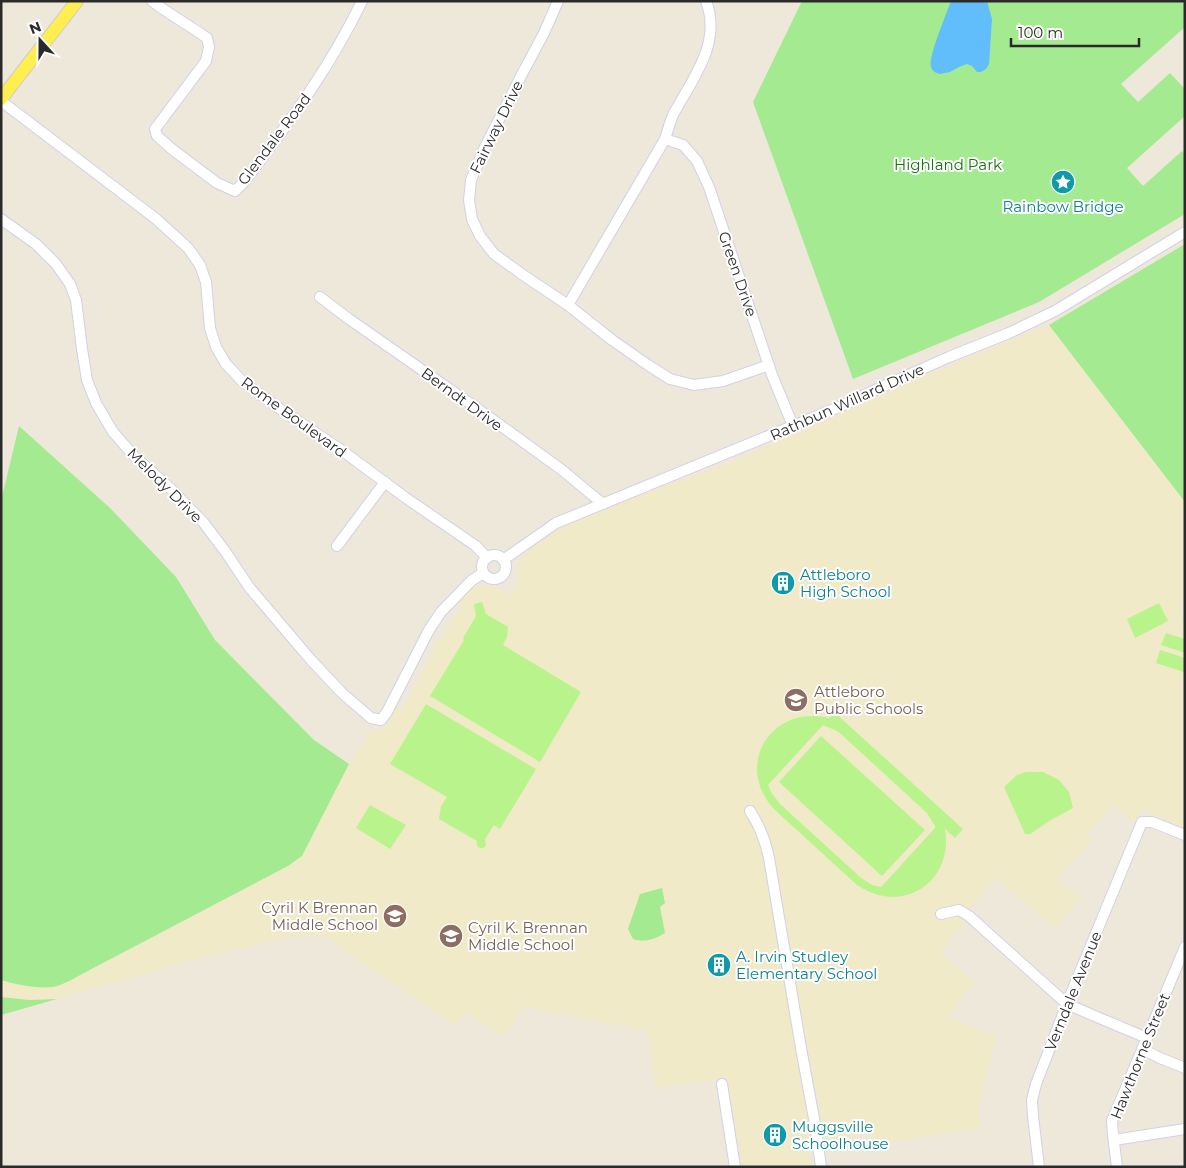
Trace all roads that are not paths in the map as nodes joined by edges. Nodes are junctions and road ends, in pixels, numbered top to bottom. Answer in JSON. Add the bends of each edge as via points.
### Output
{"nodes":[{"id":1,"x":77,"y":1,"type":"edge"},
{"id":2,"x":152,"y":1,"type":"edge"},
{"id":3,"x":362,"y":1,"type":"edge"},
{"id":4,"x":558,"y":1,"type":"edge"},
{"id":5,"x":706,"y":1,"type":"edge"},
{"id":6,"x":1,"y":100,"type":"edge"},
{"id":7,"x":664,"y":138,"type":"junction"},
{"id":8,"x":1,"y":219,"type":"edge"},
{"id":9,"x":1185,"y":232,"type":"edge"},
{"id":10,"x":320,"y":297,"type":"dead end"},
{"id":11,"x":568,"y":305,"type":"junction"},
{"id":12,"x":769,"y":365,"type":"junction"},
{"id":13,"x":793,"y":426,"type":"junction"},
{"id":14,"x":384,"y":482,"type":"junction"},
{"id":15,"x":603,"y":504,"type":"junction"},
{"id":16,"x":337,"y":546,"type":"dead end"},
{"id":17,"x":487,"y":558,"type":"junction"},
{"id":18,"x":503,"y":560,"type":"junction"},
{"id":19,"x":483,"y":573,"type":"junction"},
{"id":20,"x":750,"y":810,"type":"dead end"},
{"id":21,"x":1185,"y":835,"type":"edge"},
{"id":22,"x":941,"y":914,"type":"dead end"},
{"id":23,"x":1185,"y":947,"type":"edge"},
{"id":24,"x":1181,"y":968,"type":"edge"},
{"id":25,"x":1067,"y":1004,"type":"junction"},
{"id":26,"x":1147,"y":1038,"type":"junction"},
{"id":27,"x":1142,"y":1049,"type":"junction"},
{"id":28,"x":1185,"y":1068,"type":"edge"},
{"id":29,"x":722,"y":1084,"type":"dead end"},
{"id":30,"x":1185,"y":1129,"type":"edge"},
{"id":31,"x":1114,"y":1140,"type":"junction"},
{"id":32,"x":735,"y":1167,"type":"edge"},
{"id":33,"x":821,"y":1167,"type":"edge"},
{"id":34,"x":1039,"y":1167,"type":"edge"},
{"id":35,"x":1118,"y":1167,"type":"edge"}],
"edges":[{"from":1,"to":6,"type":"main road"},
{"from":2,"to":3,"type":"street","name":"Glendale Road","via":[[207,38],[209,47],[206,62],[155,129],[157,136],[217,182],[235,191],[308,96]]},
{"from":4,"to":11,"type":"street","name":"Fairway Drive","via":[[484,149],[471,180],[468,200],[480,236],[494,254]]},
{"from":5,"to":7,"type":"street","via":[[711,32],[707,53]]},
{"from":6,"to":14,"type":"street","name":"Rome Boulevard","via":[[155,218],[188,248],[200,265],[206,282],[210,328],[216,347],[243,382]]},
{"from":7,"to":11,"type":"street"},
{"from":7,"to":12,"type":"street","name":"Green Drive","via":[[683,145],[697,160]]},
{"from":8,"to":19,"type":"street","name":"Melody Drive","via":[[36,244],[70,284],[76,300],[87,380],[112,432],[203,522],[249,587],[311,660],[371,718],[381,720],[388,712],[441,612]]},
{"from":9,"to":13,"type":"street","name":"Rathbun Willard Drive","via":[[1055,311]]},
{"from":10,"to":15,"type":"street","name":"Berndt Drive","via":[[478,409]]},
{"from":11,"to":12,"type":"street","name":"Fairway Drive","via":[[670,379],[694,384],[724,381]]},
{"from":12,"to":13,"type":"street","name":"Green Drive"},
{"from":13,"to":15,"type":"street","name":"Rathbun Willard Drive"},
{"from":14,"to":16,"type":"street"},
{"from":14,"to":17,"type":"street","name":"Rome Boulevard","via":[[476,546]]},
{"from":15,"to":18,"type":"street","name":"Rathbun Willard Drive","via":[[556,523]]},
{"from":17,"to":18,"type":"street","via":[[496,556]]},
{"from":17,"to":19,"type":"street","via":[[482,563]]},
{"from":18,"to":19,"type":"street","via":[[505,570],[496,579],[490,579]]},
{"from":20,"to":33,"type":"street","via":[[765,840],[769,858]]},
{"from":21,"to":25,"type":"street","name":"Verndale Avenue","via":[[1152,822],[1142,822]]},
{"from":22,"to":25,"type":"street","via":[[959,910],[969,916]]},
{"from":23,"to":24,"type":"street","name":"Hawthorne Street"},
{"from":24,"to":26,"type":"street","name":"Hawthorne Street"},
{"from":25,"to":26,"type":"street"},
{"from":25,"to":34,"type":"street","name":"Verndale Avenue","via":[[1032,1100]]},
{"from":26,"to":27,"type":"street","name":"Hawthorne Street"},
{"from":27,"to":28,"type":"street"},
{"from":27,"to":31,"type":"street","name":"Hawthorne Street","via":[[1112,1121]]},
{"from":29,"to":32,"type":"street"},
{"from":30,"to":31,"type":"street"},
{"from":31,"to":35,"type":"street","name":"Hawthorne Street"}]}
